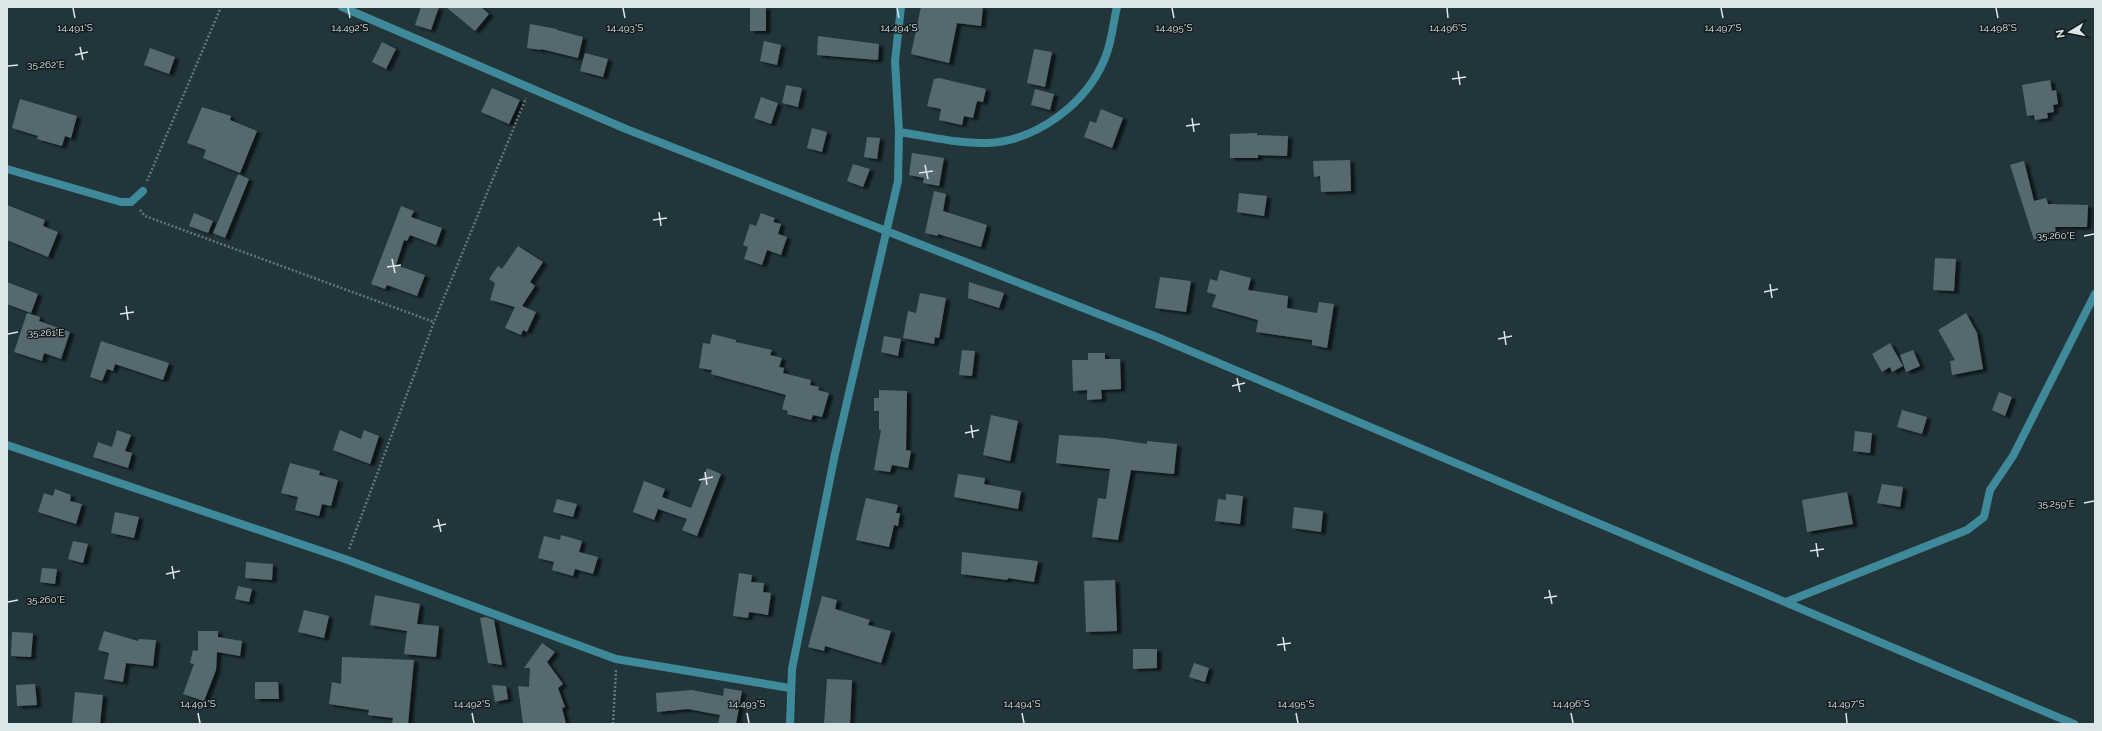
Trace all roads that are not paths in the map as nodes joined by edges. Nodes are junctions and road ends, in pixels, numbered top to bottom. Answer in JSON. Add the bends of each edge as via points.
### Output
{"nodes":[{"id":1,"x":342,"y":7,"type":"edge"},
{"id":2,"x":901,"y":7,"type":"edge"},
{"id":3,"x":1117,"y":7,"type":"edge"},
{"id":4,"x":899,"y":132,"type":"junction"},
{"id":5,"x":7,"y":170,"type":"edge"},
{"id":6,"x":143,"y":191,"type":"road end"},
{"id":7,"x":885,"y":231,"type":"junction"},
{"id":8,"x":2095,"y":294,"type":"edge"},
{"id":9,"x":7,"y":445,"type":"edge"},
{"id":10,"x":1786,"y":602,"type":"junction"},
{"id":11,"x":790,"y":688,"type":"junction"},
{"id":12,"x":790,"y":724,"type":"edge"},
{"id":13,"x":2074,"y":724,"type":"edge"}],
"edges":[{"from":1,"to":7,"type":"street","via":[[529,89]]},
{"from":2,"to":4,"type":"street","via":[[895,62]]},
{"from":3,"to":4,"type":"street","via":[[1106,57],[1093,82],[1075,103],[1051,121],[1017,138],[986,143]]},
{"from":4,"to":7,"type":"street","via":[[898,181],[894,205]]},
{"from":5,"to":6,"type":"street","via":[[122,202],[131,202]]},
{"from":7,"to":10,"type":"street","via":[[1157,337]]},
{"from":7,"to":11,"type":"street","via":[[835,454]]},
{"from":8,"to":10,"type":"street","via":[[2013,456],[1990,490],[1984,517],[1967,530]]},
{"from":9,"to":11,"type":"street","via":[[345,559],[616,659]]},
{"from":10,"to":13,"type":"street"},
{"from":11,"to":12,"type":"street"}]}
